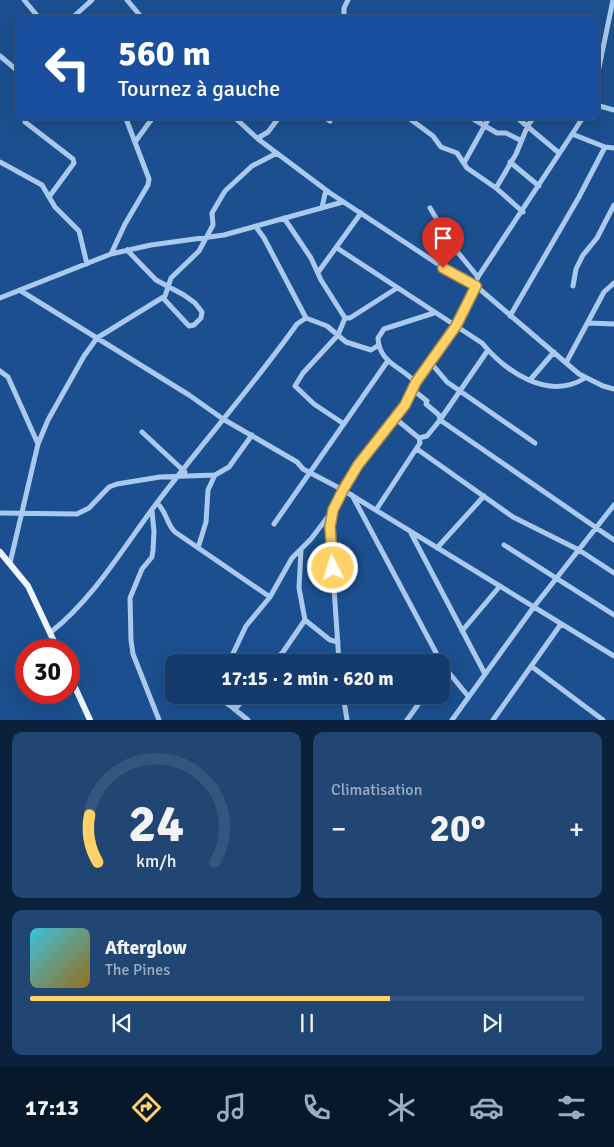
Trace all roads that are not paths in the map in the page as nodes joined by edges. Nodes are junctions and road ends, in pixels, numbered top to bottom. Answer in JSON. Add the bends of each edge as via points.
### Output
{"nodes":[{"id":1,"x":24,"y":0,"type":"edge"},
{"id":2,"x":92,"y":0,"type":"edge"},
{"id":3,"x":127,"y":0,"type":"edge"},
{"id":4,"x":348,"y":0,"type":"edge"},
{"id":5,"x":613,"y":0,"type":"edge"},
{"id":6,"x":37,"y":15,"type":"edge"},
{"id":7,"x":75,"y":15,"type":"edge"},
{"id":8,"x":140,"y":15,"type":"edge"},
{"id":9,"x":343,"y":15,"type":"edge"},
{"id":10,"x":0,"y":56,"type":"edge"},
{"id":11,"x":600,"y":63,"type":"edge"},
{"id":12,"x":15,"y":69,"type":"edge"},
{"id":13,"x":600,"y":107,"type":"edge"},
{"id":14,"x":614,"y":110,"type":"edge"},
{"id":15,"x":25,"y":120,"type":"edge"},
{"id":16,"x":127,"y":120,"type":"edge"},
{"id":17,"x":151,"y":120,"type":"edge"},
{"id":18,"x":238,"y":120,"type":"edge"},
{"id":19,"x":277,"y":120,"type":"edge"},
{"id":20,"x":412,"y":120,"type":"edge"},
{"id":21,"x":474,"y":120,"type":"edge"},
{"id":22,"x":488,"y":120,"type":"edge"},
{"id":23,"x":521,"y":120,"type":"edge"},
{"id":24,"x":532,"y":120,"type":"edge"},
{"id":25,"x":581,"y":120,"type":"edge"},
{"id":26,"x":528,"y":125,"type":"junction"},
{"id":27,"x":484,"y":126,"type":"junction"},
{"id":28,"x":132,"y":133,"type":"junction"},
{"id":29,"x":572,"y":134,"type":"junction"},
{"id":30,"x":140,"y":135,"type":"junction"},
{"id":31,"x":258,"y":138,"type":"junction"},
{"id":32,"x":520,"y":140,"type":"junction"},
{"id":33,"x":135,"y":142,"type":"junction"},
{"id":34,"x":605,"y":147,"type":"junction"},
{"id":35,"x":614,"y":148,"type":"edge"},
{"id":36,"x":559,"y":153,"type":"junction"},
{"id":37,"x":278,"y":154,"type":"junction"},
{"id":38,"x":0,"y":162,"type":"edge"},
{"id":39,"x":464,"y":162,"type":"junction"},
{"id":40,"x":510,"y":162,"type":"junction"},
{"id":41,"x":539,"y":186,"type":"junction"},
{"id":42,"x":496,"y":188,"type":"junction"},
{"id":43,"x":326,"y":190,"type":"junction"},
{"id":44,"x":49,"y":198,"type":"junction"},
{"id":45,"x":343,"y":202,"type":"junction"},
{"id":46,"x":614,"y":205,"type":"edge"},
{"id":47,"x":322,"y":207,"type":"junction"},
{"id":48,"x":430,"y":208,"type":"dead end"},
{"id":49,"x":523,"y":212,"type":"junction"},
{"id":50,"x":361,"y":213,"type":"junction"},
{"id":51,"x":284,"y":218,"type":"junction"},
{"id":52,"x":256,"y":227,"type":"junction"},
{"id":53,"x":206,"y":238,"type":"junction"},
{"id":54,"x":337,"y":248,"type":"junction"},
{"id":55,"x":127,"y":250,"type":"junction"},
{"id":56,"x":111,"y":254,"type":"junction"},
{"id":57,"x":87,"y":264,"type":"junction"},
{"id":58,"x":319,"y":271,"type":"junction"},
{"id":59,"x":478,"y":278,"type":"junction"},
{"id":60,"x":614,"y":283,"type":"edge"},
{"id":61,"x":168,"y":286,"type":"junction"},
{"id":62,"x":476,"y":286,"type":"junction"},
{"id":63,"x":573,"y":286,"type":"dead end"},
{"id":64,"x":397,"y":288,"type":"junction"},
{"id":65,"x":21,"y":291,"type":"junction"},
{"id":66,"x":0,"y":298,"type":"edge"},
{"id":67,"x":163,"y":298,"type":"junction"},
{"id":68,"x":434,"y":313,"type":"junction"},
{"id":69,"x":510,"y":316,"type":"junction"},
{"id":70,"x":306,"y":318,"type":"junction"},
{"id":71,"x":345,"y":318,"type":"junction"},
{"id":72,"x":589,"y":324,"type":"junction"},
{"id":73,"x":614,"y":324,"type":"edge"},
{"id":74,"x":456,"y":326,"type":"junction"},
{"id":75,"x":338,"y":335,"type":"junction"},
{"id":76,"x":97,"y":338,"type":"junction"},
{"id":77,"x":379,"y":345,"type":"junction"},
{"id":78,"x":488,"y":350,"type":"junction"},
{"id":79,"x":554,"y":352,"type":"junction"},
{"id":80,"x":567,"y":361,"type":"junction"},
{"id":81,"x":387,"y":362,"type":"junction"},
{"id":82,"x":431,"y":363,"type":"junction"},
{"id":83,"x":0,"y":370,"type":"edge"},
{"id":84,"x":424,"y":372,"type":"junction"},
{"id":85,"x":410,"y":376,"type":"junction"},
{"id":86,"x":585,"y":378,"type":"junction"},
{"id":87,"x":530,"y":380,"type":"junction"},
{"id":88,"x":416,"y":382,"type":"junction"},
{"id":89,"x":614,"y":389,"type":"edge"},
{"id":90,"x":413,"y":390,"type":"junction"},
{"id":91,"x":458,"y":390,"type":"junction"},
{"id":92,"x":396,"y":419,"type":"junction"},
{"id":93,"x":223,"y":420,"type":"junction"},
{"id":94,"x":440,"y":420,"type":"junction"},
{"id":95,"x":344,"y":424,"type":"junction"},
{"id":96,"x":142,"y":432,"type":"dead end"},
{"id":97,"x":252,"y":435,"type":"junction"},
{"id":98,"x":419,"y":438,"type":"junction"},
{"id":99,"x":535,"y":443,"type":"dead end"},
{"id":100,"x":38,"y":444,"type":"junction"},
{"id":101,"x":417,"y":449,"type":"junction"},
{"id":102,"x":183,"y":471,"type":"junction"},
{"id":103,"x":311,"y":472,"type":"junction"},
{"id":104,"x":190,"y":475,"type":"junction"},
{"id":105,"x":215,"y":475,"type":"junction"},
{"id":106,"x":178,"y":477,"type":"junction"},
{"id":107,"x":343,"y":490,"type":"junction"},
{"id":108,"x":351,"y":495,"type":"junction"},
{"id":109,"x":484,"y":496,"type":"junction"},
{"id":110,"x":157,"y":503,"type":"junction"},
{"id":111,"x":614,"y":505,"type":"edge"},
{"id":112,"x":333,"y":510,"type":"junction"},
{"id":113,"x":376,"y":510,"type":"junction"},
{"id":114,"x":152,"y":511,"type":"junction"},
{"id":115,"x":22,"y":512,"type":"junction"},
{"id":116,"x":0,"y":513,"type":"edge"},
{"id":117,"x":274,"y":524,"type":"dead end"},
{"id":118,"x":595,"y":529,"type":"junction"},
{"id":119,"x":411,"y":532,"type":"junction"},
{"id":120,"x":614,"y":540,"type":"edge"},
{"id":121,"x":504,"y":545,"type":"dead end"},
{"id":122,"x":198,"y":548,"type":"junction"},
{"id":123,"x":437,"y":548,"type":"junction"},
{"id":124,"x":301,"y":550,"type":"junction"},
{"id":125,"x":578,"y":550,"type":"junction"},
{"id":126,"x":0,"y":552,"type":"edge"},
{"id":127,"x":10,"y":563,"type":"junction"},
{"id":128,"x":614,"y":572,"type":"edge"},
{"id":129,"x":556,"y":578,"type":"junction"},
{"id":130,"x":500,"y":586,"type":"junction"},
{"id":131,"x":270,"y":597,"type":"junction"},
{"id":132,"x":533,"y":608,"type":"junction"},
{"id":133,"x":614,"y":615,"type":"edge"},
{"id":134,"x":305,"y":620,"type":"junction"},
{"id":135,"x":560,"y":624,"type":"junction"},
{"id":136,"x":462,"y":631,"type":"junction"},
{"id":137,"x":50,"y":632,"type":"junction"},
{"id":138,"x":53,"y":639,"type":"edge"},
{"id":139,"x":338,"y":642,"type":"junction"},
{"id":140,"x":232,"y":654,"type":"edge"},
{"id":141,"x":281,"y":654,"type":"edge"},
{"id":142,"x":339,"y":654,"type":"edge"},
{"id":143,"x":436,"y":654,"type":"edge"},
{"id":144,"x":614,"y":656,"type":"edge"},
{"id":145,"x":531,"y":666,"type":"junction"},
{"id":146,"x":450,"y":674,"type":"edge"},
{"id":147,"x":484,"y":674,"type":"junction"},
{"id":148,"x":468,"y":696,"type":"junction"},
{"id":149,"x":80,"y":698,"type":"edge"},
{"id":150,"x":228,"y":704,"type":"edge"},
{"id":151,"x":240,"y":704,"type":"edge"},
{"id":152,"x":344,"y":704,"type":"edge"},
{"id":153,"x":419,"y":704,"type":"edge"},
{"id":154,"x":232,"y":707,"type":"junction"},
{"id":155,"x":90,"y":720,"type":"edge"},
{"id":156,"x":159,"y":720,"type":"edge"},
{"id":157,"x":248,"y":720,"type":"edge"},
{"id":158,"x":347,"y":720,"type":"edge"},
{"id":159,"x":407,"y":720,"type":"edge"},
{"id":160,"x":452,"y":720,"type":"edge"},
{"id":161,"x":493,"y":720,"type":"edge"},
{"id":162,"x":603,"y":720,"type":"edge"}],
"edges":[{"from":1,"to":6,"type":"street"},
{"from":2,"to":7,"type":"street"},
{"from":3,"to":8,"type":"street"},
{"from":4,"to":9,"type":"street"},
{"from":5,"to":11,"type":"street"},
{"from":10,"to":12,"type":"street"},
{"from":13,"to":14,"type":"street"},
{"from":15,"to":44,"type":"street","via":[[73,159],[68,174]]},
{"from":16,"to":28,"type":"street"},
{"from":17,"to":30,"type":"street"},
{"from":18,"to":31,"type":"street"},
{"from":19,"to":31,"type":"street","via":[[268,132]]},
{"from":20,"to":39,"type":"street","via":[[434,136],[441,148],[457,153]]},
{"from":21,"to":27,"type":"street"},
{"from":22,"to":27,"type":"street"},
{"from":23,"to":26,"type":"street"},
{"from":24,"to":26,"type":"street"},
{"from":25,"to":29,"type":"street"},
{"from":26,"to":32,"type":"street"},
{"from":26,"to":36,"type":"street"},
{"from":27,"to":32,"type":"street"},
{"from":27,"to":39,"type":"street"},
{"from":28,"to":30,"type":"street"},
{"from":28,"to":33,"type":"street"},
{"from":29,"to":34,"type":"street"},
{"from":29,"to":36,"type":"street"},
{"from":30,"to":33,"type":"street"},
{"from":31,"to":37,"type":"street"},
{"from":32,"to":40,"type":"street"},
{"from":33,"to":56,"type":"street","via":[[148,174],[148,185]]},
{"from":34,"to":35,"type":"street"},
{"from":34,"to":69,"type":"street"},
{"from":36,"to":41,"type":"street"},
{"from":37,"to":43,"type":"street"},
{"from":37,"to":53,"type":"street","via":[[252,166],[225,191],[212,213],[214,225]]},
{"from":38,"to":44,"type":"street","via":[[39,182]]},
{"from":39,"to":42,"type":"street","via":[[467,168]]},
{"from":40,"to":41,"type":"street"},
{"from":40,"to":42,"type":"street"},
{"from":41,"to":49,"type":"street"},
{"from":42,"to":49,"type":"street"},
{"from":43,"to":45,"type":"street"},
{"from":43,"to":47,"type":"street"},
{"from":44,"to":57,"type":"street","via":[[60,214],[80,232]]},
{"from":45,"to":47,"type":"street"},
{"from":45,"to":50,"type":"street"},
{"from":46,"to":63,"type":"street","via":[[597,238],[583,255]]},
{"from":47,"to":51,"type":"street"},
{"from":48,"to":59,"type":"street","via":[[455,249]]},
{"from":49,"to":59,"type":"street"},
{"from":50,"to":54,"type":"street"},
{"from":50,"to":62,"type":"street"},
{"from":51,"to":52,"type":"street"},
{"from":51,"to":58,"type":"street"},
{"from":52,"to":53,"type":"street"},
{"from":52,"to":70,"type":"street"},
{"from":53,"to":55,"type":"street"},
{"from":53,"to":61,"type":"street","via":[[193,258],[177,270]]},
{"from":54,"to":58,"type":"street"},
{"from":54,"to":64,"type":"street"},
{"from":55,"to":56,"type":"street"},
{"from":55,"to":61,"type":"street","via":[[156,280]]},
{"from":56,"to":57,"type":"street"},
{"from":57,"to":65,"type":"street"},
{"from":58,"to":71,"type":"street","via":[[321,280]]},
{"from":59,"to":62,"type":"street"},
{"from":60,"to":72,"type":"street","via":[[604,292]]},
{"from":61,"to":67,"type":"street"},
{"from":61,"to":67,"type":"street","via":[[196,303],[202,312],[201,318],[194,326],[189,326]]},
{"from":62,"to":69,"type":"street"},
{"from":62,"to":74,"type":"street"},
{"from":64,"to":68,"type":"street"},
{"from":64,"to":71,"type":"street"},
{"from":65,"to":66,"type":"street"},
{"from":65,"to":76,"type":"street"},
{"from":67,"to":76,"type":"street"},
{"from":68,"to":74,"type":"street"},
{"from":68,"to":77,"type":"street","via":[[384,329],[378,338]]},
{"from":69,"to":79,"type":"street"},
{"from":70,"to":75,"type":"street","via":[[327,326]]},
{"from":70,"to":93,"type":"street","via":[[297,324]]},
{"from":71,"to":75,"type":"street"},
{"from":72,"to":73,"type":"street"},
{"from":72,"to":80,"type":"street"},
{"from":74,"to":78,"type":"street"},
{"from":74,"to":82,"type":"street"},
{"from":75,"to":77,"type":"street","via":[[363,349],[371,350]]},
{"from":75,"to":95,"type":"street","via":[[295,386],[314,404]]},
{"from":76,"to":93,"type":"street"},
{"from":76,"to":100,"type":"street","via":[[48,420]]},
{"from":77,"to":81,"type":"street"},
{"from":78,"to":87,"type":"street","via":[[505,367]]},
{"from":78,"to":91,"type":"street"},
{"from":79,"to":80,"type":"street"},
{"from":79,"to":87,"type":"street"},
{"from":80,"to":86,"type":"street"},
{"from":81,"to":85,"type":"street"},
{"from":81,"to":95,"type":"street"},
{"from":82,"to":84,"type":"street"},
{"from":82,"to":91,"type":"street"},
{"from":83,"to":100,"type":"street","via":[[8,377]]},
{"from":84,"to":85,"type":"street"},
{"from":84,"to":88,"type":"street"},
{"from":85,"to":88,"type":"street"},
{"from":86,"to":87,"type":"street","via":[[556,388]]},
{"from":86,"to":89,"type":"street"},
{"from":88,"to":90,"type":"street"},
{"from":90,"to":92,"type":"street"},
{"from":90,"to":94,"type":"street","via":[[427,401],[426,404],[439,415]]},
{"from":91,"to":94,"type":"street"},
{"from":91,"to":99,"type":"street"},
{"from":92,"to":98,"type":"street"},
{"from":92,"to":107,"type":"street","via":[[358,465]]},
{"from":93,"to":97,"type":"street"},
{"from":93,"to":102,"type":"street"},
{"from":94,"to":98,"type":"street","via":[[427,436]]},
{"from":94,"to":118,"type":"street"},
{"from":95,"to":103,"type":"street"},
{"from":96,"to":102,"type":"street"},
{"from":97,"to":103,"type":"street"},
{"from":97,"to":105,"type":"street","via":[[229,466]]},
{"from":98,"to":101,"type":"street"},
{"from":100,"to":115,"type":"street"},
{"from":101,"to":109,"type":"street"},
{"from":101,"to":113,"type":"street"},
{"from":102,"to":104,"type":"street"},
{"from":102,"to":106,"type":"street"},
{"from":103,"to":107,"type":"street"},
{"from":103,"to":117,"type":"street"},
{"from":104,"to":105,"type":"street"},
{"from":104,"to":106,"type":"street"},
{"from":105,"to":122,"type":"street","via":[[208,490],[206,522]]},
{"from":106,"to":110,"type":"street"},
{"from":106,"to":115,"type":"street","via":[[113,485],[89,508],[77,514]]},
{"from":107,"to":108,"type":"street"},
{"from":107,"to":112,"type":"street"},
{"from":108,"to":113,"type":"street"},
{"from":108,"to":143,"type":"street"},
{"from":109,"to":123,"type":"street"},
{"from":109,"to":125,"type":"street","via":[[513,517]]},
{"from":110,"to":114,"type":"street"},
{"from":110,"to":122,"type":"street","via":[[166,512],[171,528]]},
{"from":111,"to":118,"type":"street"},
{"from":112,"to":124,"type":"street"},
{"from":112,"to":139,"type":"street","via":[[330,527]]},
{"from":113,"to":119,"type":"street"},
{"from":114,"to":137,"type":"street","via":[[91,593]]},
{"from":114,"to":156,"type":"street","via":[[152,557],[142,569],[130,598],[131,640],[133,654]]},
{"from":115,"to":116,"type":"street"},
{"from":115,"to":127,"type":"street"},
{"from":118,"to":120,"type":"street"},
{"from":118,"to":125,"type":"street"},
{"from":119,"to":123,"type":"street"},
{"from":119,"to":136,"type":"street"},
{"from":121,"to":129,"type":"street"},
{"from":122,"to":131,"type":"street"},
{"from":123,"to":130,"type":"street"},
{"from":124,"to":131,"type":"street","via":[[292,558]]},
{"from":124,"to":134,"type":"street","via":[[299,588]]},
{"from":125,"to":128,"type":"street"},
{"from":125,"to":129,"type":"street"},
{"from":126,"to":127,"type":"main road"},
{"from":127,"to":137,"type":"main road","via":[[28,586]]},
{"from":129,"to":132,"type":"street"},
{"from":129,"to":133,"type":"street"},
{"from":130,"to":132,"type":"street"},
{"from":130,"to":136,"type":"street"},
{"from":131,"to":140,"type":"street","via":[[246,626]]},
{"from":132,"to":135,"type":"street"},
{"from":132,"to":147,"type":"street"},
{"from":134,"to":139,"type":"street","via":[[330,640]]},
{"from":134,"to":141,"type":"street"},
{"from":135,"to":144,"type":"street"},
{"from":135,"to":145,"type":"street"},
{"from":136,"to":147,"type":"street"},
{"from":137,"to":138,"type":"main road"},
{"from":139,"to":142,"type":"street"},
{"from":145,"to":161,"type":"street"},
{"from":145,"to":162,"type":"street"},
{"from":146,"to":148,"type":"street"},
{"from":147,"to":148,"type":"street"},
{"from":148,"to":160,"type":"street"},
{"from":149,"to":155,"type":"main road"},
{"from":150,"to":154,"type":"street"},
{"from":151,"to":154,"type":"street"},
{"from":152,"to":158,"type":"street"},
{"from":153,"to":159,"type":"street"},
{"from":154,"to":157,"type":"street"}]}
